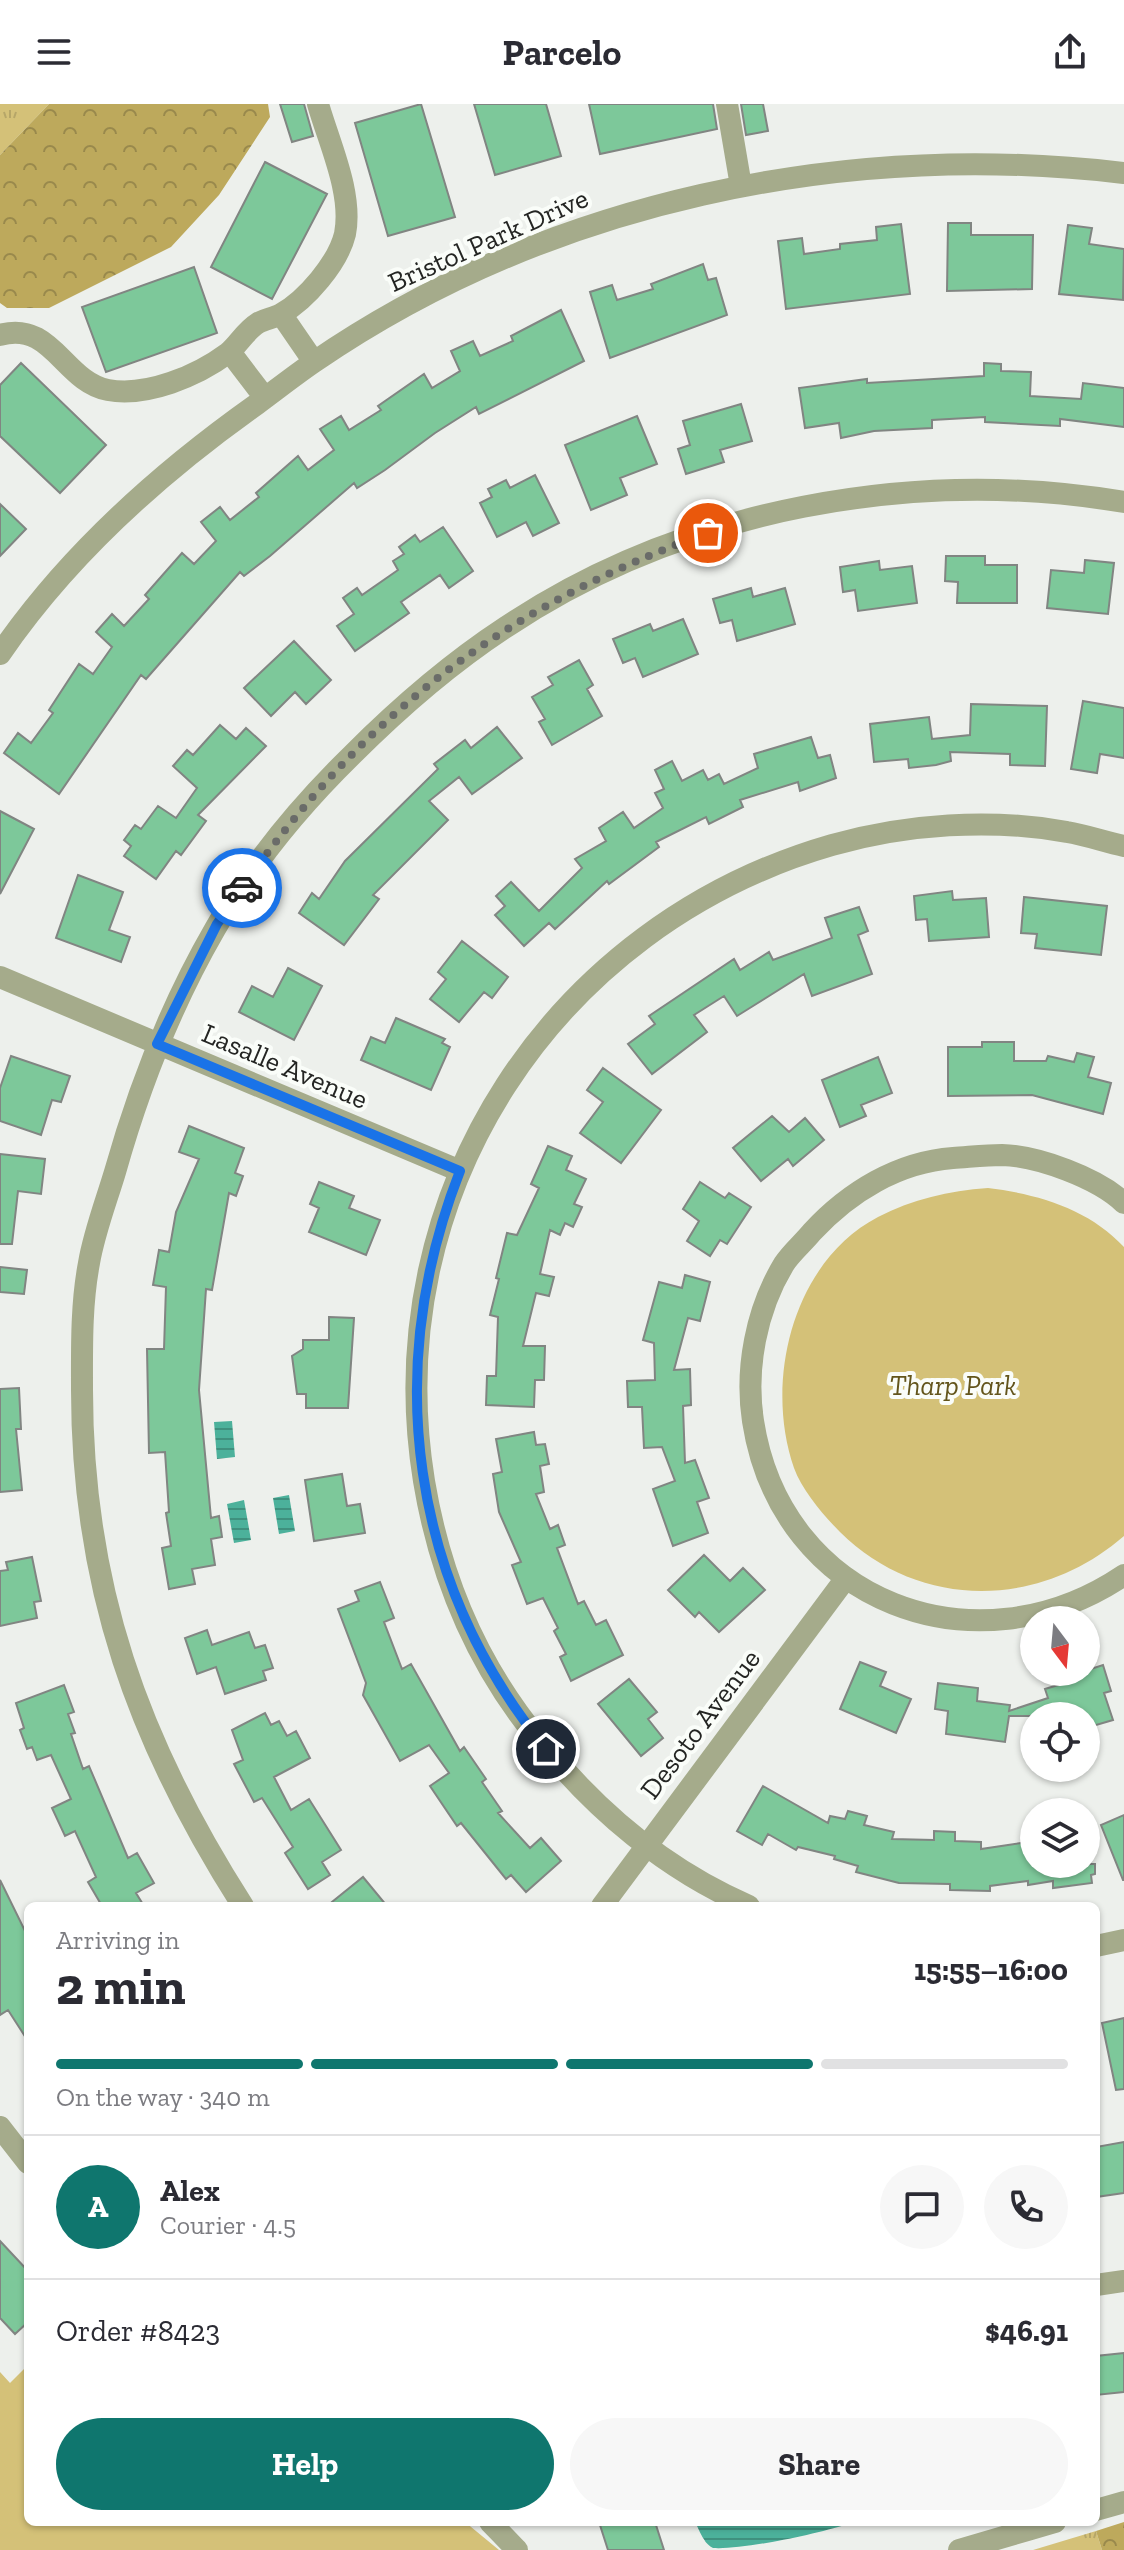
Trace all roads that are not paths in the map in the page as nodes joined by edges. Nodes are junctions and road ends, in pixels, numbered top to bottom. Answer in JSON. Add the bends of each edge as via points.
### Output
{"nodes":[{"id":1,"x":318,"y":104,"type":"edge"},
{"id":2,"x":727,"y":104,"type":"edge"},
{"id":3,"x":1124,"y":173,"type":"edge"},
{"id":4,"x":741,"y":186,"type":"junction"},
{"id":5,"x":281,"y":314,"type":"junction"},
{"id":6,"x":0,"y":335,"type":"edge"},
{"id":7,"x":230,"y":352,"type":"junction"},
{"id":8,"x":314,"y":362,"type":"junction"},
{"id":9,"x":265,"y":398,"type":"junction"},
{"id":10,"x":1124,"y":502,"type":"edge"},
{"id":11,"x":0,"y":654,"type":"edge"},
{"id":12,"x":1124,"y":846,"type":"edge"},
{"id":13,"x":0,"y":977,"type":"edge"},
{"id":14,"x":157,"y":1044,"type":"junction"},
{"id":15,"x":460,"y":1171,"type":"junction"},
{"id":16,"x":1121,"y":1193,"type":"edge"},
{"id":17,"x":1124,"y":1575,"type":"edge"},
{"id":18,"x":846,"y":1578,"type":"junction"},
{"id":19,"x":647,"y":1845,"type":"junction"},
{"id":20,"x":241,"y":1902,"type":"edge"},
{"id":21,"x":605,"y":1902,"type":"edge"},
{"id":22,"x":741,"y":1902,"type":"edge"},
{"id":23,"x":1124,"y":1940,"type":"edge"},
{"id":24,"x":1100,"y":1945,"type":"edge"},
{"id":25,"x":0,"y":2127,"type":"edge"},
{"id":26,"x":24,"y":2158,"type":"edge"},
{"id":27,"x":1124,"y":2281,"type":"edge"},
{"id":28,"x":1100,"y":2284,"type":"edge"},
{"id":29,"x":1124,"y":2502,"type":"edge"},
{"id":30,"x":1100,"y":2509,"type":"edge"},
{"id":31,"x":494,"y":2526,"type":"edge"},
{"id":32,"x":1041,"y":2526,"type":"edge"},
{"id":33,"x":517,"y":2550,"type":"edge"},
{"id":34,"x":959,"y":2550,"type":"edge"}],
"edges":[{"from":1,"to":5,"type":"street","via":[[344,194],[344,238],[314,285]]},
{"from":2,"to":4,"type":"street"},
{"from":3,"to":4,"type":"street","name":"Bristol Park Drive","via":[[963,163],[852,170]]},
{"from":4,"to":8,"type":"street","name":"Bristol Park Drive","via":[[610,218],[514,256],[422,299]]},
{"from":5,"to":7,"type":"street","via":[[258,323]]},
{"from":5,"to":8,"type":"street"},
{"from":6,"to":7,"type":"street","via":[[13,331],[43,339],[90,383],[112,391],[162,385]]},
{"from":7,"to":9,"type":"street"},
{"from":8,"to":9,"type":"street","name":"Bristol Park Drive"},
{"from":9,"to":11,"type":"street","name":"Bristol Park Drive","via":[[146,493],[61,578]]},
{"from":10,"to":14,"type":"street","via":[[965,490],[904,492],[799,508],[661,549],[554,599],[455,665],[385,722],[317,790],[217,924]]},
{"from":12,"to":15,"type":"street","via":[[1065,831],[917,828],[784,860],[712,894],[625,951],[550,1023],[498,1094]]},
{"from":13,"to":14,"type":"street","name":"Lasalle Avenue"},
{"from":14,"to":15,"type":"street","name":"Lasalle Avenue"},
{"from":14,"to":20,"type":"street","via":[[89,1262],[82,1369],[85,1481],[95,1554],[143,1721],[186,1813]]},
{"from":15,"to":19,"type":"street","via":[[436,1245],[417,1340],[415,1416],[436,1539],[465,1624],[514,1710],[577,1787]]},
{"from":16,"to":18,"type":"street","via":[[1070,1171],[1004,1155],[932,1160],[878,1179],[836,1206],[785,1264],[756,1329],[748,1392],[758,1457],[784,1513],[812,1549]]},
{"from":17,"to":18,"type":"street","via":[[1063,1609],[985,1623],[925,1616],[883,1601]]},
{"from":18,"to":19,"type":"street","name":"Desoto Avenue"},
{"from":19,"to":21,"type":"street","name":"Desoto Avenue"},
{"from":19,"to":22,"type":"street","via":[[696,1880]]},
{"from":23,"to":24,"type":"street"},
{"from":25,"to":26,"type":"street"},
{"from":27,"to":28,"type":"street"},
{"from":29,"to":30,"type":"street"},
{"from":31,"to":33,"type":"street"},
{"from":32,"to":34,"type":"street"}]}
